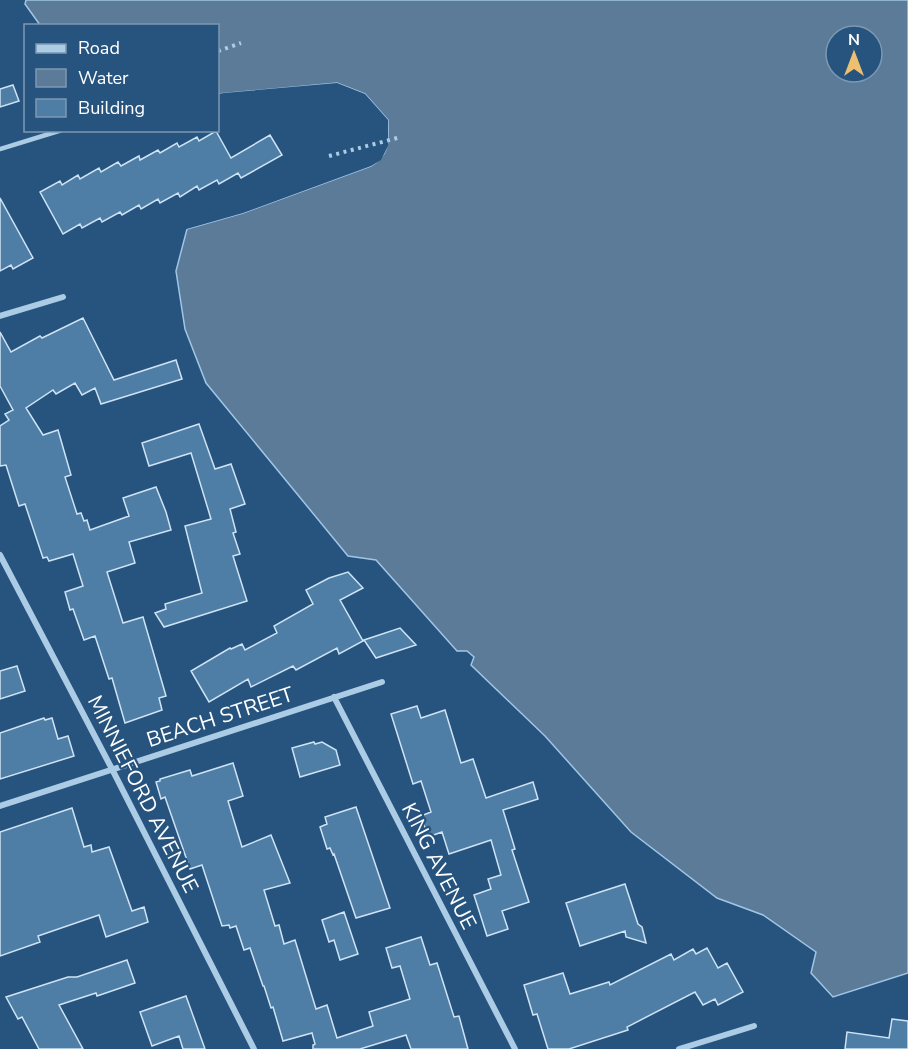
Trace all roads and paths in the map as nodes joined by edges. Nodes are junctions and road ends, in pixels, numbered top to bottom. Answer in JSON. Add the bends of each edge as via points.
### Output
{"nodes":[{"id":1,"x":241,"y":43,"type":"dead end"},
{"id":2,"x":219,"y":51,"type":"edge"},
{"id":3,"x":56,"y":132,"type":"edge"},
{"id":4,"x":401,"y":137,"type":"dead end"},
{"id":5,"x":0,"y":150,"type":"edge"},
{"id":6,"x":330,"y":156,"type":"dead end"},
{"id":7,"x":63,"y":297,"type":"dead end"},
{"id":8,"x":0,"y":316,"type":"edge"},
{"id":9,"x":0,"y":555,"type":"edge"},
{"id":10,"x":381,"y":682,"type":"dead end"},
{"id":11,"x":334,"y":698,"type":"junction"},
{"id":12,"x":112,"y":769,"type":"junction"},
{"id":13,"x":0,"y":806,"type":"edge"},
{"id":14,"x":754,"y":1026,"type":"dead end"},
{"id":15,"x":254,"y":1049,"type":"edge"},
{"id":16,"x":515,"y":1049,"type":"edge"},
{"id":17,"x":679,"y":1049,"type":"edge"}],
"edges":[{"from":1,"to":2,"type":"path"},
{"from":3,"to":5,"type":"lane"},
{"from":4,"to":6,"type":"path"},
{"from":7,"to":8,"type":"street"},
{"from":9,"to":12,"type":"street","name":"MINNIEFORD AVENUE"},
{"from":10,"to":11,"type":"street","name":"BEACH STREET"},
{"from":11,"to":12,"type":"street","name":"BEACH STREET"},
{"from":11,"to":16,"type":"street","name":"KING AVENUE"},
{"from":12,"to":13,"type":"street","name":"BEACH STREET"},
{"from":12,"to":15,"type":"street","name":"MINNIEFORD AVENUE"},
{"from":14,"to":17,"type":"street"}]}
